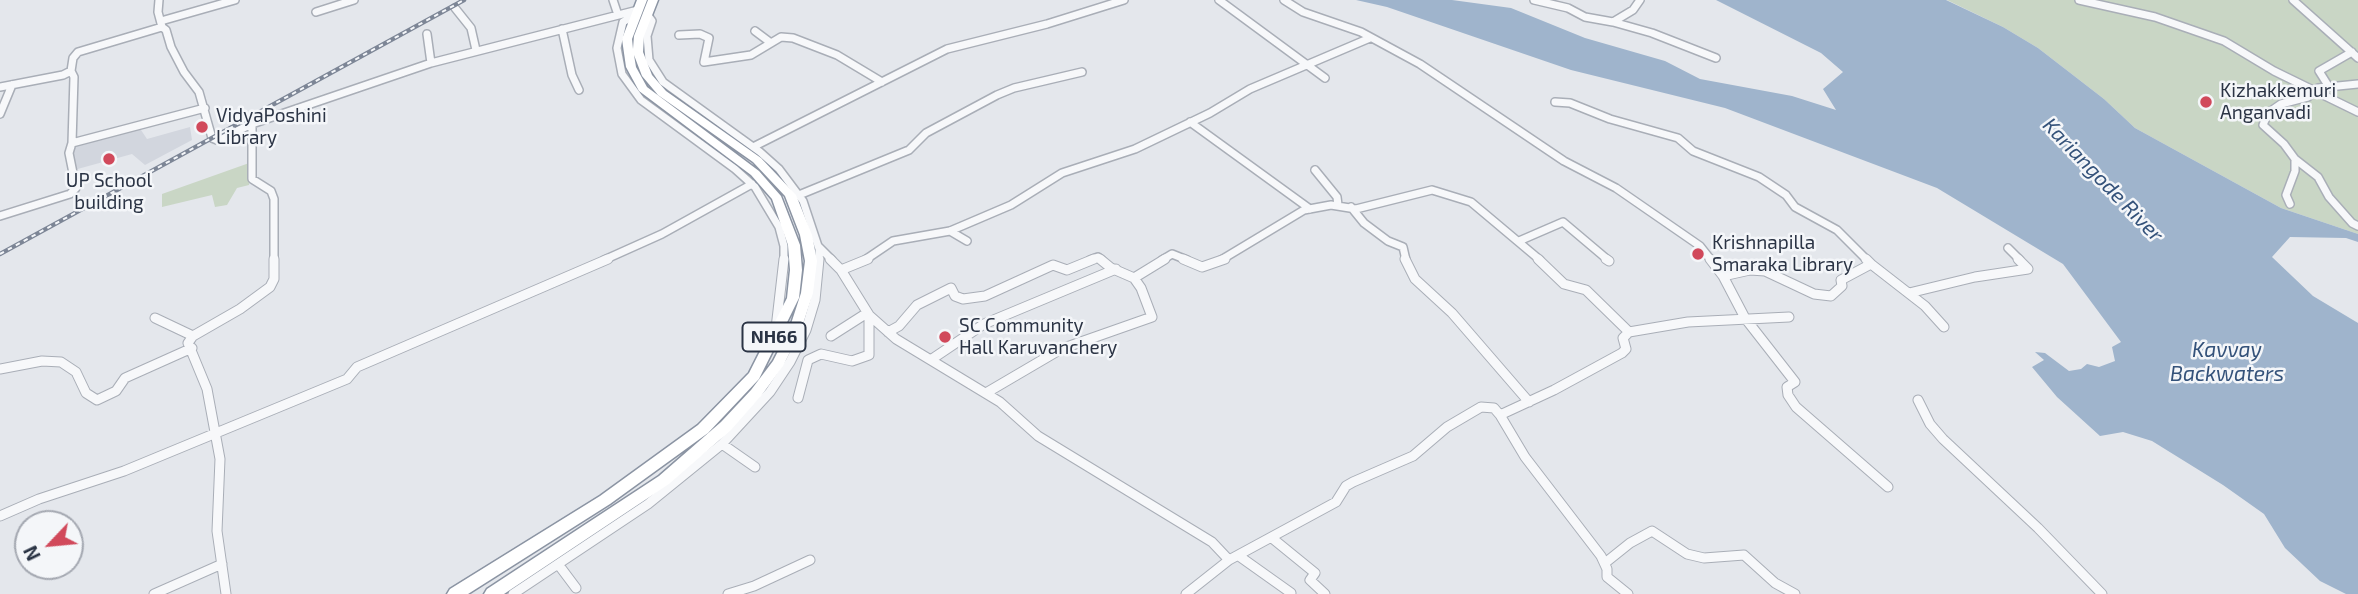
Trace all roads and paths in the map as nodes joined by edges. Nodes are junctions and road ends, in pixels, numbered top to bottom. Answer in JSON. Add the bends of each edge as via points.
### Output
{"nodes":[{"id":1,"x":159,"y":0,"type":"edge"},
{"id":2,"x":235,"y":0,"type":"edge"},
{"id":3,"x":354,"y":0,"type":"edge"},
{"id":4,"x":613,"y":0,"type":"edge"},
{"id":5,"x":1124,"y":0,"type":"edge"},
{"id":6,"x":1219,"y":0,"type":"edge"},
{"id":7,"x":1284,"y":0,"type":"edge"},
{"id":8,"x":1534,"y":0,"type":"edge"},
{"id":9,"x":1640,"y":0,"type":"edge"},
{"id":10,"x":2078,"y":0,"type":"edge"},
{"id":11,"x":2293,"y":0,"type":"edge"},
{"id":12,"x":647,"y":5,"type":"edge"},
{"id":13,"x":455,"y":8,"type":"dead end"},
{"id":14,"x":316,"y":12,"type":"dead end"},
{"id":15,"x":618,"y":15,"type":"junction"},
{"id":16,"x":1613,"y":22,"type":"junction"},
{"id":17,"x":161,"y":24,"type":"junction"},
{"id":18,"x":562,"y":29,"type":"junction"},
{"id":19,"x":755,"y":31,"type":"dead end"},
{"id":20,"x":427,"y":34,"type":"dead end"},
{"id":21,"x":679,"y":35,"type":"dead end"},
{"id":22,"x":1370,"y":37,"type":"junction"},
{"id":23,"x":771,"y":43,"type":"junction"},
{"id":24,"x":476,"y":50,"type":"junction"},
{"id":25,"x":2355,"y":55,"type":"edge"},
{"id":26,"x":1716,"y":58,"type":"dead end"},
{"id":27,"x":431,"y":63,"type":"junction"},
{"id":28,"x":1307,"y":64,"type":"junction"},
{"id":29,"x":71,"y":71,"type":"junction"},
{"id":30,"x":1082,"y":72,"type":"dead end"},
{"id":31,"x":1325,"y":78,"type":"dead end"},
{"id":32,"x":2308,"y":80,"type":"dead end"},
{"id":33,"x":882,"y":82,"type":"junction"},
{"id":34,"x":2298,"y":84,"type":"junction"},
{"id":35,"x":2358,"y":84,"type":"edge"},
{"id":36,"x":12,"y":85,"type":"junction"},
{"id":37,"x":0,"y":87,"type":"edge"},
{"id":38,"x":2329,"y":87,"type":"junction"},
{"id":39,"x":579,"y":90,"type":"dead end"},
{"id":40,"x":2314,"y":92,"type":"junction"},
{"id":41,"x":1555,"y":102,"type":"dead end"},
{"id":42,"x":205,"y":108,"type":"junction"},
{"id":43,"x":2358,"y":112,"type":"edge"},
{"id":44,"x":0,"y":114,"type":"edge"},
{"id":45,"x":1190,"y":122,"type":"junction"},
{"id":46,"x":252,"y":124,"type":"junction"},
{"id":47,"x":72,"y":144,"type":"junction"},
{"id":48,"x":753,"y":148,"type":"junction"},
{"id":49,"x":2295,"y":159,"type":"junction"},
{"id":50,"x":1315,"y":170,"type":"dead end"},
{"id":51,"x":752,"y":184,"type":"junction"},
{"id":52,"x":799,"y":195,"type":"junction"},
{"id":53,"x":2290,"y":204,"type":"dead end"},
{"id":54,"x":1338,"y":205,"type":"junction"},
{"id":55,"x":1351,"y":207,"type":"junction"},
{"id":56,"x":1310,"y":209,"type":"junction"},
{"id":57,"x":0,"y":216,"type":"edge"},
{"id":58,"x":2358,"y":226,"type":"edge"},
{"id":59,"x":950,"y":231,"type":"junction"},
{"id":60,"x":967,"y":241,"type":"dead end"},
{"id":61,"x":1519,"y":242,"type":"junction"},
{"id":62,"x":818,"y":246,"type":"junction"},
{"id":63,"x":2008,"y":248,"type":"dead end"},
{"id":64,"x":1609,"y":261,"type":"dead end"},
{"id":65,"x":1871,"y":264,"type":"junction"},
{"id":66,"x":1116,"y":269,"type":"junction"},
{"id":67,"x":841,"y":270,"type":"junction"},
{"id":68,"x":1723,"y":276,"type":"junction"},
{"id":69,"x":1134,"y":278,"type":"junction"},
{"id":70,"x":1909,"y":293,"type":"junction"},
{"id":71,"x":868,"y":314,"type":"junction"},
{"id":72,"x":1789,"y":317,"type":"dead end"},
{"id":73,"x":155,"y":318,"type":"dead end"},
{"id":74,"x":1745,"y":318,"type":"junction"},
{"id":75,"x":1944,"y":327,"type":"dead end"},
{"id":76,"x":888,"y":332,"type":"junction"},
{"id":77,"x":1629,"y":332,"type":"junction"},
{"id":78,"x":775,"y":334,"type":"junction"},
{"id":79,"x":193,"y":335,"type":"junction"},
{"id":80,"x":831,"y":336,"type":"dead end"},
{"id":81,"x":192,"y":348,"type":"junction"},
{"id":82,"x":933,"y":359,"type":"junction"},
{"id":83,"x":0,"y":369,"type":"edge"},
{"id":84,"x":986,"y":393,"type":"junction"},
{"id":85,"x":799,"y":398,"type":"dead end"},
{"id":86,"x":1918,"y":400,"type":"dead end"},
{"id":87,"x":1529,"y":402,"type":"junction"},
{"id":88,"x":1500,"y":415,"type":"junction"},
{"id":89,"x":216,"y":433,"type":"junction"},
{"id":90,"x":722,"y":444,"type":"junction"},
{"id":91,"x":755,"y":467,"type":"dead end"},
{"id":92,"x":1888,"y":487,"type":"dead end"},
{"id":93,"x":0,"y":516,"type":"edge"},
{"id":94,"x":1272,"y":538,"type":"junction"},
{"id":95,"x":1234,"y":558,"type":"junction"},
{"id":96,"x":810,"y":560,"type":"dead end"},
{"id":97,"x":1605,"y":563,"type":"junction"},
{"id":98,"x":222,"y":564,"type":"junction"},
{"id":99,"x":558,"y":564,"type":"junction"},
{"id":100,"x":576,"y":588,"type":"dead end"},
{"id":101,"x":743,"y":592,"type":"edge"},
{"id":102,"x":1291,"y":593,"type":"edge"},
{"id":103,"x":154,"y":594,"type":"edge"},
{"id":104,"x":226,"y":594,"type":"edge"},
{"id":105,"x":455,"y":594,"type":"edge"},
{"id":106,"x":492,"y":594,"type":"edge"},
{"id":107,"x":513,"y":594,"type":"edge"},
{"id":108,"x":727,"y":594,"type":"edge"},
{"id":109,"x":1186,"y":594,"type":"edge"},
{"id":110,"x":1325,"y":594,"type":"edge"},
{"id":111,"x":1628,"y":594,"type":"edge"},
{"id":112,"x":1795,"y":594,"type":"edge"},
{"id":113,"x":2102,"y":594,"type":"edge"}],
"edges":[{"from":1,"to":17,"type":"street"},
{"from":2,"to":17,"type":"street"},
{"from":3,"to":14,"type":"street"},
{"from":4,"to":15,"type":"street"},
{"from":5,"to":33,"type":"street","via":[[947,49]]},
{"from":6,"to":28,"type":"street"},
{"from":7,"to":22,"type":"street","via":[[1303,12]]},
{"from":8,"to":16,"type":"street"},
{"from":9,"to":16,"type":"street"},
{"from":10,"to":34,"type":"street","via":[[2155,17],[2224,41]]},
{"from":11,"to":25,"type":"street"},
{"from":12,"to":15,"type":"street"},
{"from":12,"to":48,"type":"street","via":[[652,21],[647,36],[649,60],[663,82]]},
{"from":12,"to":51,"type":"street","via":[[623,22],[617,48],[622,74],[641,100]]},
{"from":12,"to":78,"type":"highway","number":"NH66","via":[[627,38],[631,67],[643,89],[755,173],[777,198],[794,244],[796,270],[793,298]]},
{"from":12,"to":106,"type":"highway","number":"NH66","via":[[638,52],[647,76],[662,93],[757,160],[790,195],[811,261],[807,293],[778,363],[726,426],[664,480]]},
{"from":13,"to":24,"type":"street","via":[[471,28]]},
{"from":15,"to":18,"type":"street"},
{"from":16,"to":26,"type":"street"},
{"from":17,"to":29,"type":"street","via":[[78,52]]},
{"from":17,"to":42,"type":"street"},
{"from":18,"to":24,"type":"street"},
{"from":18,"to":39,"type":"street"},
{"from":19,"to":23,"type":"street"},
{"from":20,"to":27,"type":"street"},
{"from":21,"to":23,"type":"street","via":[[699,33],[709,38],[704,62],[751,55]]},
{"from":22,"to":28,"type":"street"},
{"from":22,"to":68,"type":"street","via":[[1438,75],[1564,161],[1632,198],[1700,246]]},
{"from":23,"to":33,"type":"street","via":[[781,37],[793,38],[836,55]]},
{"from":24,"to":27,"type":"street"},
{"from":25,"to":38,"type":"street","via":[[2319,71]]},
{"from":27,"to":46,"type":"street"},
{"from":28,"to":31,"type":"street"},
{"from":28,"to":45,"type":"street"},
{"from":29,"to":36,"type":"street"},
{"from":29,"to":47,"type":"street"},
{"from":30,"to":52,"type":"street","via":[[1014,88],[926,132],[909,150]]},
{"from":32,"to":34,"type":"street"},
{"from":33,"to":48,"type":"street"},
{"from":34,"to":40,"type":"street"},
{"from":35,"to":38,"type":"street"},
{"from":36,"to":37,"type":"street"},
{"from":36,"to":44,"type":"street"},
{"from":38,"to":40,"type":"street"},
{"from":40,"to":43,"type":"street"},
{"from":40,"to":49,"type":"street","via":[[2281,104],[2268,113],[2263,125]]},
{"from":41,"to":65,"type":"street","via":[[1678,138],[1693,151],[1759,177],[1795,207],[1837,230]]},
{"from":42,"to":46,"type":"street","via":[[208,130],[217,140]]},
{"from":42,"to":47,"type":"street"},
{"from":45,"to":56,"type":"street"},
{"from":45,"to":59,"type":"street","via":[[1135,149],[1062,173],[1011,205]]},
{"from":46,"to":79,"type":"street","via":[[252,179],[271,191],[274,199],[274,279],[240,309]]},
{"from":47,"to":57,"type":"street","via":[[69,153],[76,188],[70,194]]},
{"from":48,"to":52,"type":"street","via":[[779,169]]},
{"from":49,"to":53,"type":"street","via":[[2286,195]]},
{"from":49,"to":58,"type":"street","via":[[2318,177],[2329,197]]},
{"from":50,"to":54,"type":"street","via":[[1337,197]]},
{"from":51,"to":78,"type":"street","via":[[767,202],[784,246],[785,272]]},
{"from":51,"to":89,"type":"street","via":[[592,267],[357,367],[347,379]]},
{"from":52,"to":62,"type":"street"},
{"from":54,"to":55,"type":"street"},
{"from":54,"to":56,"type":"street"},
{"from":55,"to":61,"type":"street","via":[[1432,190],[1442,192],[1471,202]]},
{"from":55,"to":87,"type":"street","via":[[1364,223],[1403,247],[1415,279],[1452,313]]},
{"from":56,"to":69,"type":"street","via":[[1218,262],[1202,267],[1172,254]]},
{"from":59,"to":60,"type":"street"},
{"from":59,"to":67,"type":"street","via":[[893,241]]},
{"from":61,"to":64,"type":"street","via":[[1563,222]]},
{"from":61,"to":77,"type":"street","via":[[1563,284],[1586,290]]},
{"from":62,"to":67,"type":"street"},
{"from":62,"to":90,"type":"street","via":[[821,272],[806,330],[769,392]]},
{"from":63,"to":70,"type":"street","via":[[2028,269]]},
{"from":65,"to":68,"type":"street","via":[[1841,280],[1842,286],[1831,296],[1814,294],[1765,271]]},
{"from":65,"to":70,"type":"street"},
{"from":66,"to":69,"type":"street"},
{"from":66,"to":76,"type":"street","via":[[1098,257],[1067,270],[1053,265],[985,296],[963,299],[951,288],[917,305]]},
{"from":66,"to":82,"type":"street","via":[[984,324]]},
{"from":67,"to":71,"type":"street"},
{"from":68,"to":74,"type":"street"},
{"from":69,"to":84,"type":"street","via":[[1152,317],[1061,349]]},
{"from":70,"to":75,"type":"street"},
{"from":71,"to":76,"type":"street"},
{"from":71,"to":80,"type":"street"},
{"from":71,"to":85,"type":"street","via":[[869,355],[852,361],[821,354],[808,360]]},
{"from":72,"to":74,"type":"street"},
{"from":73,"to":79,"type":"street"},
{"from":74,"to":77,"type":"street"},
{"from":74,"to":92,"type":"street","via":[[1795,382],[1787,387],[1796,407]]},
{"from":76,"to":82,"type":"street"},
{"from":77,"to":87,"type":"street","via":[[1623,338],[1626,349],[1622,353]]},
{"from":78,"to":105,"type":"highway","number":"NH66","via":[[754,376],[703,429],[605,500]]},
{"from":79,"to":81,"type":"street","via":[[188,342]]},
{"from":81,"to":83,"type":"street","via":[[125,378],[116,391],[97,400],[86,393],[76,372],[61,362]]},
{"from":81,"to":89,"type":"street"},
{"from":82,"to":84,"type":"street"},
{"from":84,"to":95,"type":"street","via":[[1038,436]]},
{"from":86,"to":113,"type":"street","via":[[1943,439]]},
{"from":87,"to":88,"type":"street"},
{"from":88,"to":94,"type":"street","via":[[1494,408],[1481,407],[1447,427],[1413,456],[1353,482],[1336,502]]},
{"from":88,"to":97,"type":"street","via":[[1525,457]]},
{"from":89,"to":93,"type":"street"},
{"from":89,"to":98,"type":"street"},
{"from":90,"to":91,"type":"street"},
{"from":90,"to":99,"type":"street","via":[[648,504]]},
{"from":94,"to":95,"type":"street"},
{"from":94,"to":110,"type":"street","via":[[1315,573],[1310,580]]},
{"from":95,"to":102,"type":"street"},
{"from":95,"to":109,"type":"street"},
{"from":96,"to":101,"type":"street"},
{"from":97,"to":111,"type":"street","via":[[1607,577]]},
{"from":97,"to":112,"type":"street","via":[[1652,531],[1687,554],[1704,558],[1744,555]]},
{"from":98,"to":103,"type":"street"},
{"from":98,"to":104,"type":"street"},
{"from":99,"to":100,"type":"street"},
{"from":99,"to":107,"type":"street"},
{"from":101,"to":108,"type":"street"}]}
